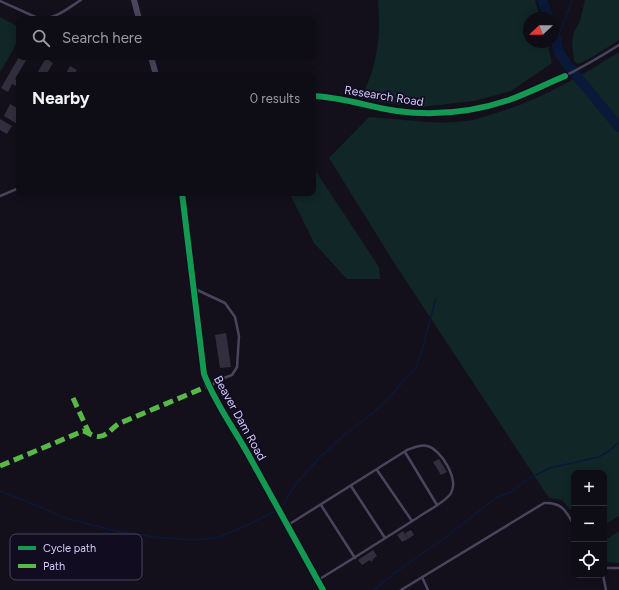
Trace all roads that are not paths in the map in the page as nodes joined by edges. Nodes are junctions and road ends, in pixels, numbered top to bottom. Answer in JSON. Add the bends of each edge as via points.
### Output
{"nodes":[{"id":1,"x":81,"y":0,"type":"edge"},
{"id":2,"x":134,"y":0,"type":"edge"},
{"id":3,"x":0,"y":1,"type":"edge"},
{"id":4,"x":33,"y":16,"type":"edge"},
{"id":5,"x":57,"y":16,"type":"edge"},
{"id":6,"x":138,"y":16,"type":"edge"},
{"id":7,"x":619,"y":46,"type":"edge"},
{"id":8,"x":152,"y":60,"type":"edge"},
{"id":9,"x":155,"y":72,"type":"edge"},
{"id":10,"x":316,"y":96,"type":"edge"},
{"id":11,"x":16,"y":189,"type":"edge"},
{"id":12,"x":0,"y":196,"type":"edge"},
{"id":13,"x":182,"y":196,"type":"edge"},
{"id":14,"x":194,"y":289,"type":"junction"},
{"id":15,"x":210,"y":389,"type":"junction"},
{"id":16,"x":405,"y":452,"type":"junction"},
{"id":17,"x":377,"y":470,"type":"junction"},
{"id":18,"x":351,"y":486,"type":"junction"},
{"id":19,"x":437,"y":504,"type":"junction"},
{"id":20,"x":321,"y":505,"type":"junction"},
{"id":21,"x":412,"y":521,"type":"junction"},
{"id":22,"x":571,"y":521,"type":"edge"},
{"id":23,"x":287,"y":526,"type":"junction"},
{"id":24,"x":385,"y":538,"type":"junction"},
{"id":25,"x":355,"y":558,"type":"junction"},
{"id":26,"x":607,"y":568,"type":"edge"},
{"id":27,"x":619,"y":568,"type":"edge"},
{"id":28,"x":422,"y":577,"type":"junction"},
{"id":29,"x":603,"y":578,"type":"edge"},
{"id":30,"x":318,"y":581,"type":"junction"},
{"id":31,"x":323,"y":590,"type":"edge"},
{"id":32,"x":401,"y":590,"type":"edge"},
{"id":33,"x":428,"y":590,"type":"edge"},
{"id":34,"x":606,"y":590,"type":"edge"}],
"edges":[{"from":1,"to":5,"type":"lane"},
{"from":2,"to":6,"type":"street"},
{"from":3,"to":4,"type":"lane"},
{"from":7,"to":10,"type":"lane","name":"Research Road","via":[[534,90],[498,104],[459,112],[398,111]]},
{"from":8,"to":9,"type":"street"},
{"from":11,"to":12,"type":"lane"},
{"from":13,"to":14,"type":"street","name":"Beaver Dam Road"},
{"from":14,"to":15,"type":"street","name":"Beaver Dam Road","via":[[204,374]]},
{"from":14,"to":15,"type":"lane","via":[[225,303],[235,317],[239,336],[237,366],[232,375],[216,381]]},
{"from":15,"to":23,"type":"street","name":"Beaver Dam Road"},
{"from":16,"to":17,"type":"lane"},
{"from":16,"to":19,"type":"lane"},
{"from":16,"to":19,"type":"lane","via":[[419,446],[428,446],[438,452],[447,464],[453,481],[452,490],[449,496]]},
{"from":17,"to":18,"type":"lane"},
{"from":17,"to":21,"type":"lane"},
{"from":18,"to":20,"type":"lane"},
{"from":18,"to":24,"type":"lane"},
{"from":19,"to":21,"type":"lane"},
{"from":20,"to":23,"type":"lane"},
{"from":20,"to":25,"type":"lane"},
{"from":21,"to":24,"type":"lane"},
{"from":22,"to":28,"type":"lane","via":[[557,504],[544,502]]},
{"from":23,"to":30,"type":"street","name":"Beaver Dam Road"},
{"from":24,"to":25,"type":"lane"},
{"from":25,"to":30,"type":"lane"},
{"from":26,"to":27,"type":"lane"},
{"from":28,"to":32,"type":"lane"},
{"from":28,"to":33,"type":"lane"},
{"from":29,"to":34,"type":"lane"},
{"from":30,"to":31,"type":"street","name":"Beaver Dam Road"}]}
